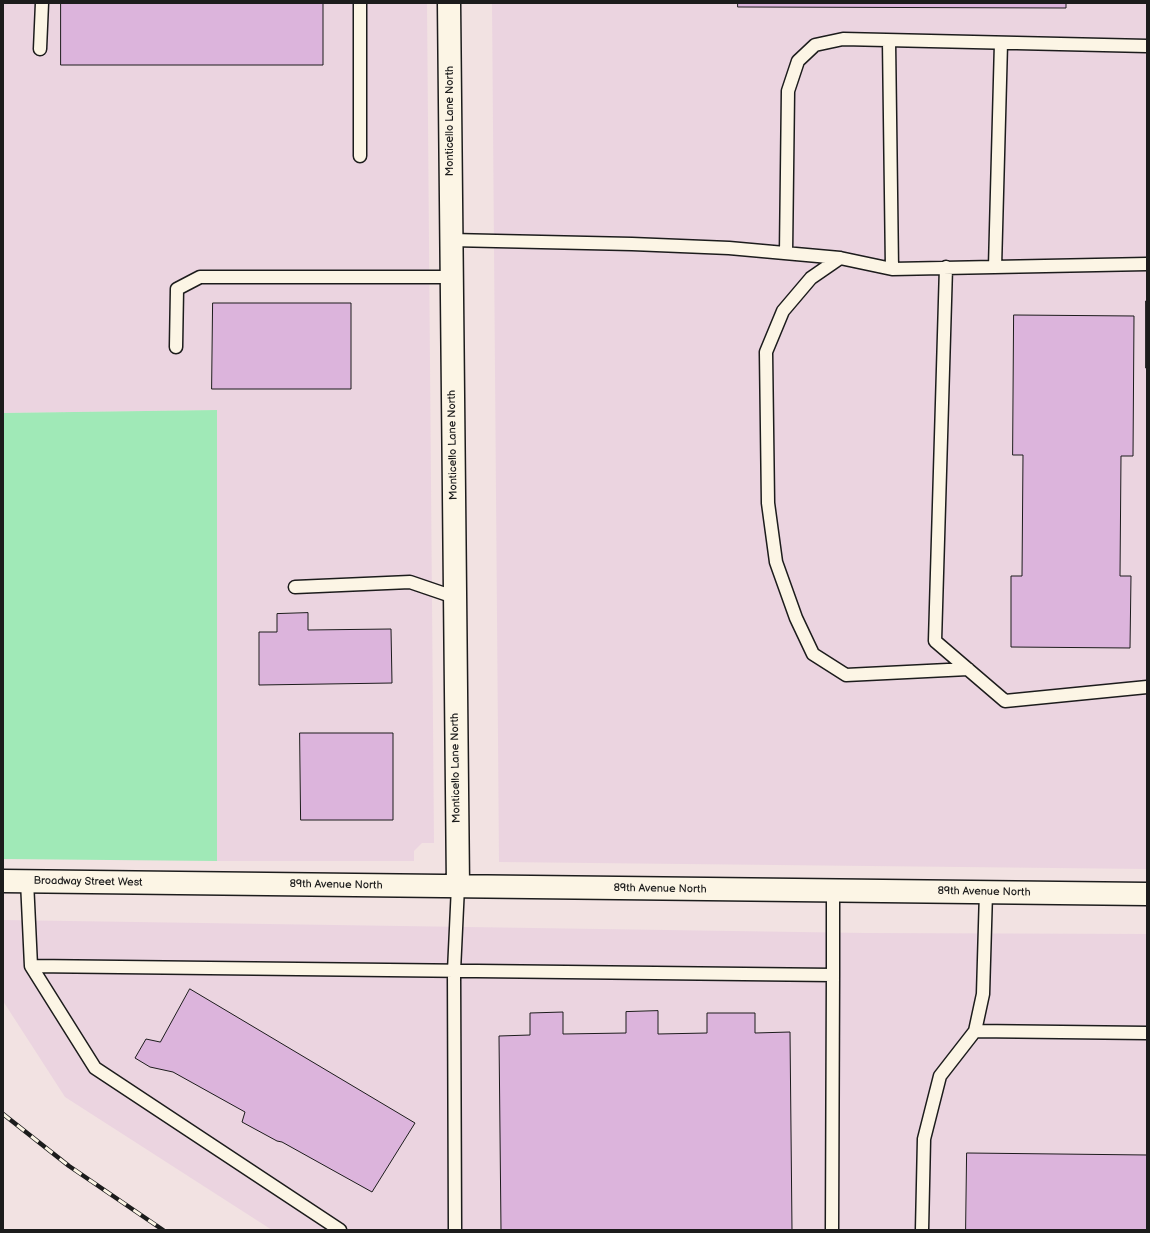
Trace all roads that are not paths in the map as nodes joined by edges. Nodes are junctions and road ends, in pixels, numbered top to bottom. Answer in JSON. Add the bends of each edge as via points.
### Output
{"nodes":[{"id":1,"x":42,"y":3,"type":"edge"},
{"id":2,"x":360,"y":3,"type":"edge"},
{"id":3,"x":449,"y":3,"type":"edge"},
{"id":4,"x":889,"y":40,"type":"junction"},
{"id":5,"x":1001,"y":43,"type":"junction"},
{"id":6,"x":1147,"y":46,"type":"edge"},
{"id":7,"x":40,"y":49,"type":"dead end"},
{"id":8,"x":360,"y":156,"type":"dead end"},
{"id":9,"x":451,"y":240,"type":"junction"},
{"id":10,"x":786,"y":253,"type":"junction"},
{"id":11,"x":840,"y":258,"type":"junction"},
{"id":12,"x":1147,"y":264,"type":"edge"},
{"id":13,"x":946,"y":267,"type":"junction"},
{"id":14,"x":995,"y":267,"type":"junction"},
{"id":15,"x":892,"y":268,"type":"junction"},
{"id":16,"x":451,"y":277,"type":"junction"},
{"id":17,"x":176,"y":348,"type":"dead end"},
{"id":18,"x":295,"y":587,"type":"dead end"},
{"id":19,"x":454,"y":597,"type":"junction"},
{"id":20,"x":968,"y":669,"type":"junction"},
{"id":21,"x":1147,"y":687,"type":"edge"},
{"id":22,"x":3,"y":881,"type":"edge"},
{"id":23,"x":27,"y":881,"type":"junction"},
{"id":24,"x":174,"y":884,"type":"joint"},
{"id":25,"x":458,"y":886,"type":"junction"},
{"id":26,"x":833,"y":891,"type":"junction"},
{"id":27,"x":986,"y":892,"type":"junction"},
{"id":28,"x":1147,"y":894,"type":"edge"},
{"id":29,"x":31,"y":966,"type":"junction"},
{"id":30,"x":454,"y":971,"type":"junction"},
{"id":31,"x":833,"y":975,"type":"junction"},
{"id":32,"x":975,"y":1031,"type":"junction"},
{"id":33,"x":1147,"y":1033,"type":"edge"},
{"id":34,"x":340,"y":1230,"type":"edge"},
{"id":35,"x":455,"y":1230,"type":"edge"},
{"id":36,"x":832,"y":1230,"type":"edge"},
{"id":37,"x":922,"y":1230,"type":"edge"}],
"edges":[{"from":1,"to":7,"type":"lane"},
{"from":2,"to":8,"type":"lane"},
{"from":3,"to":9,"type":"street","name":"Monticello Lane North"},
{"from":4,"to":5,"type":"lane"},
{"from":4,"to":10,"type":"lane","via":[[843,39],[815,45],[798,61],[788,91]]},
{"from":4,"to":15,"type":"lane"},
{"from":5,"to":6,"type":"lane"},
{"from":5,"to":14,"type":"lane"},
{"from":9,"to":10,"type":"lane","via":[[632,244]]},
{"from":9,"to":16,"type":"street","name":"Monticello Lane North"},
{"from":10,"to":11,"type":"lane"},
{"from":11,"to":15,"type":"lane"},
{"from":11,"to":20,"type":"lane","via":[[810,278],[783,311],[766,352],[768,504],[776,562],[796,618],[813,654],[846,675]]},
{"from":12,"to":14,"type":"lane"},
{"from":13,"to":14,"type":"lane"},
{"from":13,"to":15,"type":"lane"},
{"from":13,"to":20,"type":"lane","via":[[935,641]]},
{"from":16,"to":17,"type":"lane","via":[[200,277],[177,289]]},
{"from":16,"to":19,"type":"street","name":"Monticello Lane North"},
{"from":18,"to":19,"type":"lane","via":[[410,582]]},
{"from":19,"to":25,"type":"street","name":"Monticello Lane North"},
{"from":20,"to":21,"type":"lane","via":[[1005,702]]},
{"from":22,"to":23,"type":"street","name":"Broadway Street West"},
{"from":23,"to":24,"type":"street","name":"Broadway Street West"},
{"from":23,"to":29,"type":"lane"},
{"from":24,"to":25,"type":"street","name":"89th Avenue North"},
{"from":25,"to":26,"type":"street","name":"89th Avenue North"},
{"from":25,"to":30,"type":"lane"},
{"from":26,"to":27,"type":"street","name":"89th Avenue North"},
{"from":26,"to":31,"type":"lane"},
{"from":27,"to":28,"type":"street","name":"89th Avenue North"},
{"from":27,"to":32,"type":"lane","via":[[983,994]]},
{"from":29,"to":30,"type":"lane"},
{"from":29,"to":34,"type":"lane","via":[[94,1068]]},
{"from":30,"to":31,"type":"lane"},
{"from":30,"to":35,"type":"lane"},
{"from":31,"to":36,"type":"lane"},
{"from":32,"to":33,"type":"lane"},
{"from":32,"to":37,"type":"lane","via":[[940,1076],[924,1139]]}]}
